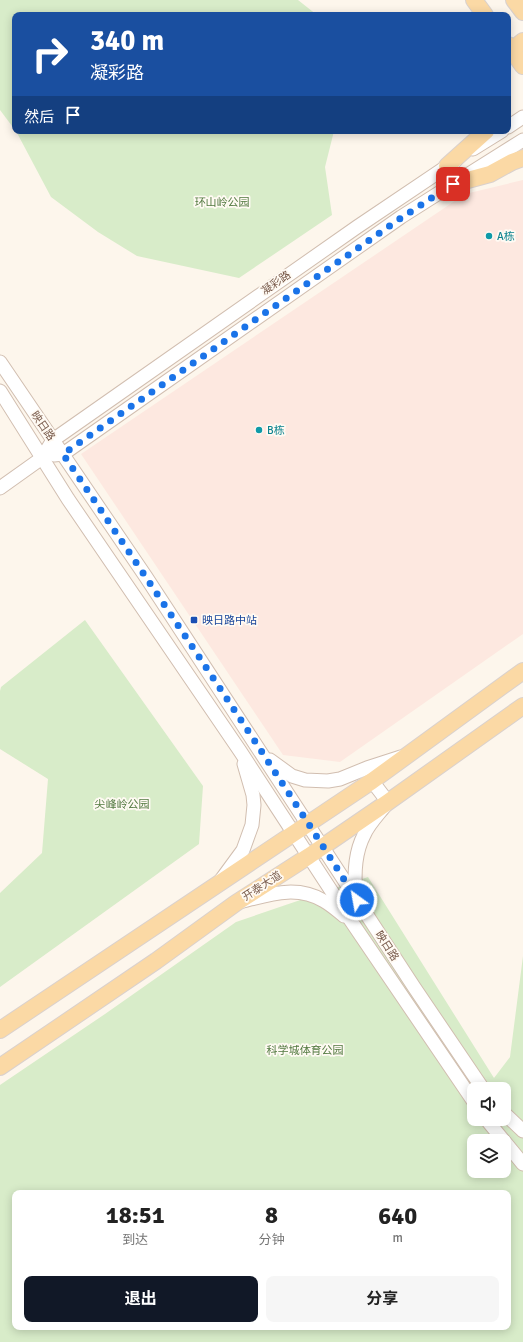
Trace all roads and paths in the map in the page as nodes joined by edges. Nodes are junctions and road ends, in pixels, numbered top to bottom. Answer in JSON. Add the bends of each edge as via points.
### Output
{"nodes":[{"id":1,"x":472,"y":0,"type":"edge"},
{"id":2,"x":476,"y":12,"type":"edge"},
{"id":3,"x":482,"y":12,"type":"edge"},
{"id":4,"x":514,"y":46,"type":"edge"},
{"id":5,"x":523,"y":66,"type":"edge"},
{"id":6,"x":523,"y":117,"type":"edge"},
{"id":7,"x":511,"y":125,"type":"edge"},
{"id":8,"x":483,"y":134,"type":"edge"},
{"id":9,"x":497,"y":134,"type":"edge"},
{"id":10,"x":523,"y":140,"type":"edge"},
{"id":11,"x":523,"y":158,"type":"edge"},
{"id":12,"x":447,"y":166,"type":"junction"},
{"id":13,"x":453,"y":184,"type":"junction"},
{"id":14,"x":0,"y":362,"type":"edge"},
{"id":15,"x":0,"y":391,"type":"edge"},
{"id":16,"x":53,"y":440,"type":"junction"},
{"id":17,"x":63,"y":454,"type":"junction"},
{"id":18,"x":42,"y":458,"type":"junction"},
{"id":19,"x":0,"y":488,"type":"edge"},
{"id":20,"x":523,"y":671,"type":"edge"},
{"id":21,"x":523,"y":706,"type":"edge"},
{"id":22,"x":258,"y":748,"type":"junction"},
{"id":23,"x":240,"y":751,"type":"junction"},
{"id":24,"x":404,"y":756,"type":"junction"},
{"id":25,"x":372,"y":780,"type":"junction"},
{"id":26,"x":388,"y":802,"type":"junction"},
{"id":27,"x":308,"y":823,"type":"junction"},
{"id":28,"x":294,"y":833,"type":"junction"},
{"id":29,"x":323,"y":846,"type":"junction"},
{"id":30,"x":309,"y":856,"type":"junction"},
{"id":31,"x":219,"y":883,"type":"junction"},
{"id":32,"x":357,"y":900,"type":"junction"},
{"id":33,"x":236,"y":903,"type":"junction"},
{"id":34,"x":351,"y":920,"type":"junction"},
{"id":35,"x":0,"y":1030,"type":"edge"},
{"id":36,"x":0,"y":1067,"type":"edge"},
{"id":37,"x":478,"y":1082,"type":"edge"},
{"id":38,"x":467,"y":1092,"type":"edge"},
{"id":39,"x":511,"y":1120,"type":"edge"},
{"id":40,"x":492,"y":1126,"type":"edge"},
{"id":41,"x":523,"y":1131,"type":"edge"},
{"id":42,"x":498,"y":1134,"type":"edge"},
{"id":43,"x":511,"y":1149,"type":"edge"},
{"id":44,"x":523,"y":1164,"type":"edge"}],
"edges":[{"from":1,"to":2,"type":"main road"},
{"from":1,"to":3,"type":"main road"},
{"from":4,"to":5,"type":"main road"},
{"from":6,"to":7,"type":"street"},
{"from":8,"to":12,"type":"main road"},
{"from":9,"to":12,"type":"street","name":"凝彩路"},
{"from":10,"to":13,"type":"street","name":"凝彩路"},
{"from":11,"to":13,"type":"main road","via":[[490,174]]},
{"from":12,"to":16,"type":"street","name":"凝彩路"},
{"from":13,"to":17,"type":"street","name":"凝彩路"},
{"from":14,"to":16,"type":"street","name":"映日路"},
{"from":15,"to":18,"type":"street","name":"映日路"},
{"from":16,"to":17,"type":"street","name":"映日路"},
{"from":16,"to":18,"type":"street"},
{"from":17,"to":18,"type":"street"},
{"from":17,"to":22,"type":"street","name":"映日路"},
{"from":18,"to":19,"type":"street"},
{"from":18,"to":23,"type":"street","name":"映日路"},
{"from":20,"to":24,"type":"main road"},
{"from":21,"to":26,"type":"main road","name":"开泰大道"},
{"from":22,"to":24,"type":"street","via":[[292,776],[305,780],[340,779]]},
{"from":22,"to":27,"type":"street","name":"映日路"},
{"from":23,"to":28,"type":"street","name":"映日路"},
{"from":23,"to":31,"type":"street","via":[[254,796],[254,817],[243,850]]},
{"from":24,"to":25,"type":"main road"},
{"from":25,"to":26,"type":"street"},
{"from":25,"to":27,"type":"main road"},
{"from":26,"to":29,"type":"main road","name":"开泰大道"},
{"from":26,"to":32,"type":"street","via":[[364,834],[359,846],[354,874]]},
{"from":27,"to":28,"type":"main road"},
{"from":27,"to":29,"type":"street","name":"映日路"},
{"from":28,"to":30,"type":"street","name":"映日路"},
{"from":28,"to":31,"type":"main road"},
{"from":29,"to":30,"type":"main road","name":"开泰大道"},
{"from":29,"to":32,"type":"street","name":"映日路"},
{"from":30,"to":33,"type":"main road","name":"开泰大道"},
{"from":30,"to":34,"type":"street","name":"映日路"},
{"from":31,"to":35,"type":"main road"},
{"from":32,"to":37,"type":"street","name":"映日路"},
{"from":33,"to":34,"type":"street","via":[[286,891],[304,893],[323,901]]},
{"from":33,"to":36,"type":"main road","name":"开泰大道"},
{"from":34,"to":38,"type":"street","name":"映日路"},
{"from":39,"to":41,"type":"street"},
{"from":40,"to":42,"type":"street"},
{"from":43,"to":44,"type":"street"}]}
